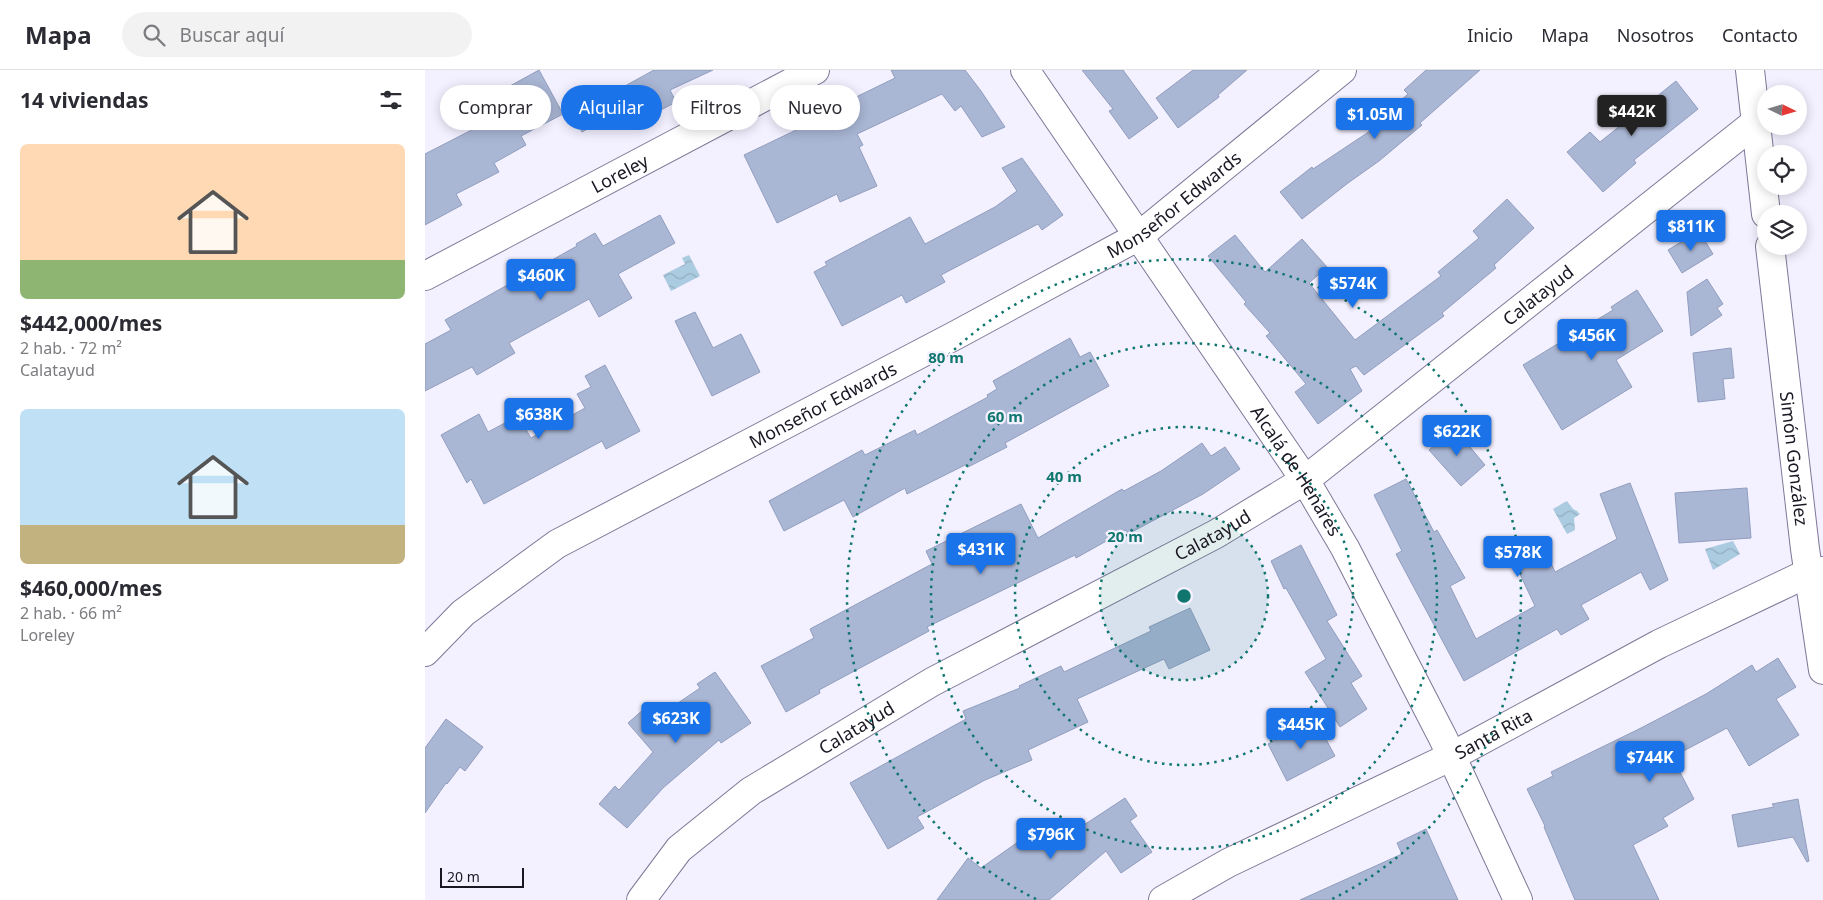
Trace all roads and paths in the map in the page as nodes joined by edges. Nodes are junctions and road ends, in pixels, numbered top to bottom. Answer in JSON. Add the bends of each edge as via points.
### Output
{"nodes":[{"id":1,"x":815,"y":70,"type":"edge"},
{"id":2,"x":1025,"y":70,"type":"edge"},
{"id":3,"x":1342,"y":70,"type":"edge"},
{"id":4,"x":1750,"y":70,"type":"edge"},
{"id":5,"x":1756,"y":122,"type":"junction"},
{"id":6,"x":1766,"y":205,"type":"edge"},
{"id":7,"x":1139,"y":236,"type":"junction"},
{"id":8,"x":1771,"y":255,"type":"edge"},
{"id":9,"x":425,"y":276,"type":"edge"},
{"id":10,"x":1305,"y":480,"type":"junction"},
{"id":11,"x":1816,"y":572,"type":"edge"},
{"id":12,"x":425,"y":652,"type":"edge"},
{"id":13,"x":1823,"y":670,"type":"edge"},
{"id":14,"x":1452,"y":756,"type":"junction"},
{"id":15,"x":641,"y":900,"type":"edge"},
{"id":16,"x":1163,"y":900,"type":"edge"},
{"id":17,"x":1519,"y":900,"type":"edge"}],
"edges":[{"from":1,"to":9,"type":"street","name":"Loreley"},
{"from":2,"to":7,"type":"street","name":"Alcalá de Henares"},
{"from":3,"to":7,"type":"street","name":"Monseñor Edwards"},
{"from":4,"to":5,"type":"street"},
{"from":5,"to":6,"type":"street"},
{"from":5,"to":10,"type":"street","name":"Calatayud"},
{"from":7,"to":10,"type":"street","name":"Alcalá de Henares"},
{"from":7,"to":12,"type":"street","name":"Monseñor Edwards","via":[[557,544],[463,613]]},
{"from":8,"to":11,"type":"street","name":"Simón González"},
{"from":10,"to":14,"type":"street","name":"Alcalá de Henares","via":[[1345,548]]},
{"from":10,"to":15,"type":"street","name":"Calatayud","via":[[1216,534],[932,682],[751,791],[679,849]]},
{"from":11,"to":13,"type":"street","name":"Simón González"},
{"from":11,"to":14,"type":"street","name":"Santa Rita","via":[[1659,644]]},
{"from":14,"to":16,"type":"street","name":"Santa Rita","via":[[1228,863]]},
{"from":14,"to":17,"type":"street","name":"Alcalá de Henares"}]}
